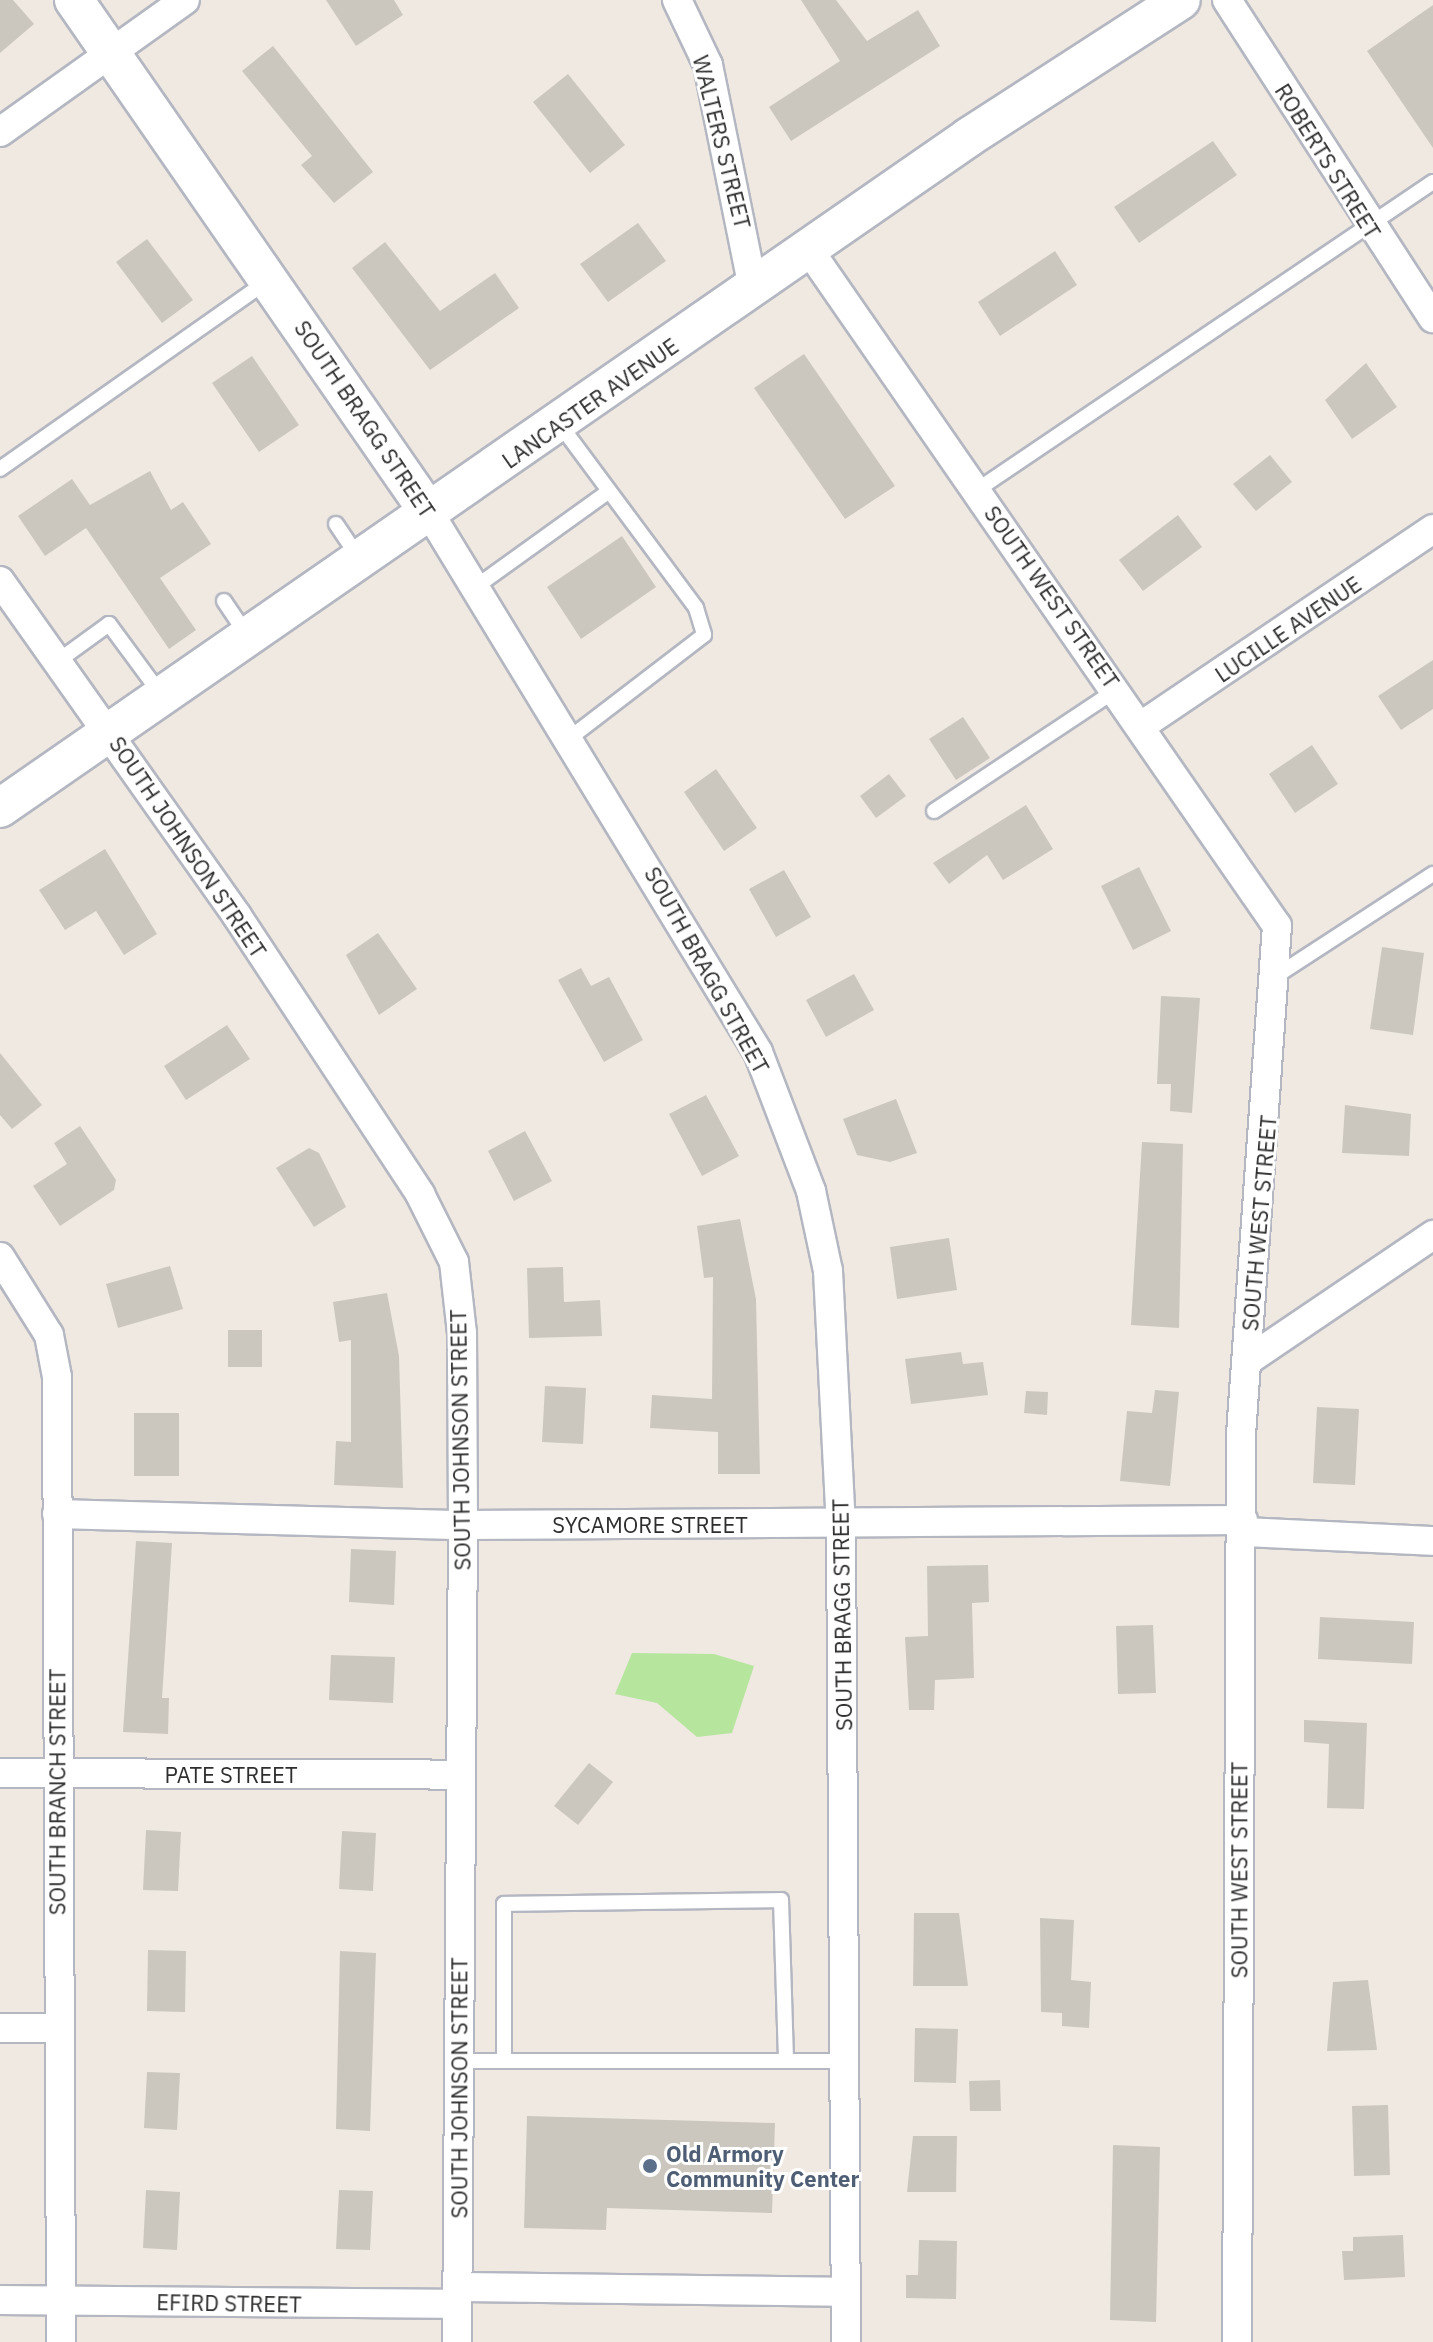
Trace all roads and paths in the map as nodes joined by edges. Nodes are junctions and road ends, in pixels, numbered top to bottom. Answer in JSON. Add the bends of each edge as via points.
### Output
{"nodes":[{"id":1,"x":74,"y":0,"type":"edge"},
{"id":2,"x":185,"y":0,"type":"edge"},
{"id":3,"x":677,"y":0,"type":"edge"},
{"id":4,"x":1181,"y":0,"type":"edge"},
{"id":5,"x":1227,"y":0,"type":"edge"},
{"id":6,"x":109,"y":51,"type":"junction"},
{"id":7,"x":0,"y":132,"type":"edge"},
{"id":8,"x":1433,"y":182,"type":"edge"},
{"id":9,"x":1368,"y":227,"type":"junction"},
{"id":10,"x":809,"y":250,"type":"junction"},
{"id":11,"x":270,"y":279,"type":"junction"},
{"id":12,"x":753,"y":288,"type":"junction"},
{"id":13,"x":1433,"y":318,"type":"edge"},
{"id":14,"x":561,"y":426,"type":"junction"},
{"id":15,"x":0,"y":469,"type":"edge"},
{"id":16,"x":977,"y":490,"type":"junction"},
{"id":17,"x":605,"y":494,"type":"junction"},
{"id":18,"x":430,"y":514,"type":"junction"},
{"id":19,"x":336,"y":524,"type":"dead end"},
{"id":20,"x":1433,"y":529,"type":"edge"},
{"id":21,"x":360,"y":561,"type":"junction"},
{"id":22,"x":0,"y":581,"type":"edge"},
{"id":23,"x":477,"y":586,"type":"junction"},
{"id":24,"x":224,"y":601,"type":"dead end"},
{"id":25,"x":248,"y":637,"type":"junction"},
{"id":26,"x":58,"y":661,"type":"junction"},
{"id":27,"x":1116,"y":690,"type":"junction"},
{"id":28,"x":162,"y":696,"type":"junction"},
{"id":29,"x":1141,"y":726,"type":"junction"},
{"id":30,"x":109,"y":733,"type":"junction"},
{"id":31,"x":570,"y":738,"type":"junction"},
{"id":32,"x":0,"y":808,"type":"edge"},
{"id":33,"x":934,"y":811,"type":"dead end"},
{"id":34,"x":1433,"y":874,"type":"edge"},
{"id":35,"x":1279,"y":974,"type":"junction"},
{"id":36,"x":1433,"y":1235,"type":"edge"},
{"id":37,"x":0,"y":1257,"type":"edge"},
{"id":38,"x":1247,"y":1361,"type":"junction"},
{"id":39,"x":57,"y":1514,"type":"junction"},
{"id":40,"x":463,"y":1525,"type":"junction"},
{"id":41,"x":841,"y":1525,"type":"junction"},
{"id":42,"x":1243,"y":1526,"type":"junction"},
{"id":43,"x":1433,"y":1541,"type":"edge"},
{"id":44,"x":0,"y":1773,"type":"edge"},
{"id":45,"x":58,"y":1774,"type":"junction"},
{"id":46,"x":461,"y":1775,"type":"junction"},
{"id":47,"x":0,"y":2028,"type":"edge"},
{"id":48,"x":56,"y":2028,"type":"junction"},
{"id":49,"x":786,"y":2060,"type":"junction"},
{"id":50,"x":459,"y":2061,"type":"junction"},
{"id":51,"x":504,"y":2061,"type":"junction"},
{"id":52,"x":846,"y":2061,"type":"junction"},
{"id":53,"x":846,"y":2292,"type":"junction"},
{"id":54,"x":457,"y":2295,"type":"junction"},
{"id":55,"x":0,"y":2300,"type":"edge"},
{"id":56,"x":62,"y":2301,"type":"junction"},
{"id":57,"x":61,"y":2342,"type":"edge"},
{"id":58,"x":457,"y":2342,"type":"edge"},
{"id":59,"x":846,"y":2342,"type":"edge"},
{"id":60,"x":1237,"y":2342,"type":"edge"}],
"edges":[{"from":1,"to":6,"type":"main road","name":"SOUTH BRAGG STREET"},
{"from":2,"to":6,"type":"street"},
{"from":3,"to":12,"type":"street","name":"WALTERS STREET","via":[[708,65]]},
{"from":4,"to":10,"type":"main road","name":"LANCASTER AVENUE"},
{"from":5,"to":9,"type":"street","name":"ROBERTS STREET"},
{"from":6,"to":7,"type":"street"},
{"from":6,"to":11,"type":"main road","name":"SOUTH BRAGG STREET"},
{"from":8,"to":9,"type":"lane"},
{"from":9,"to":13,"type":"street","name":"ROBERTS STREET"},
{"from":9,"to":16,"type":"lane"},
{"from":10,"to":12,"type":"main road","name":"LANCASTER AVENUE"},
{"from":10,"to":16,"type":"street","name":"SOUTH WEST STREET"},
{"from":11,"to":15,"type":"lane"},
{"from":11,"to":18,"type":"main road","name":"SOUTH BRAGG STREET"},
{"from":12,"to":14,"type":"main road","name":"LANCASTER AVENUE"},
{"from":14,"to":17,"type":"lane"},
{"from":14,"to":18,"type":"main road","name":"LANCASTER AVENUE"},
{"from":16,"to":27,"type":"street","name":"SOUTH WEST STREET"},
{"from":17,"to":23,"type":"lane"},
{"from":17,"to":31,"type":"lane","via":[[696,608],[704,635]]},
{"from":18,"to":21,"type":"main road","name":"LANCASTER AVENUE"},
{"from":18,"to":23,"type":"street","name":"SOUTH BRAGG STREET"},
{"from":19,"to":21,"type":"lane"},
{"from":20,"to":29,"type":"street","name":"LUCILLE AVENUE"},
{"from":21,"to":25,"type":"main road","name":"LANCASTER AVENUE"},
{"from":22,"to":26,"type":"street","name":"SOUTH JOHNSON STREET"},
{"from":23,"to":31,"type":"street","name":"SOUTH BRAGG STREET"},
{"from":24,"to":25,"type":"lane"},
{"from":25,"to":28,"type":"main road","name":"LANCASTER AVENUE"},
{"from":26,"to":28,"type":"lane","via":[[109,624]]},
{"from":26,"to":30,"type":"street","name":"SOUTH JOHNSON STREET"},
{"from":27,"to":29,"type":"street","name":"SOUTH WEST STREET"},
{"from":27,"to":33,"type":"lane"},
{"from":28,"to":30,"type":"main road","name":"LANCASTER AVENUE"},
{"from":29,"to":35,"type":"street","name":"SOUTH WEST STREET","via":[[1277,926]]},
{"from":30,"to":32,"type":"main road","name":"LANCASTER AVENUE"},
{"from":30,"to":40,"type":"street","name":"SOUTH JOHNSON STREET","via":[[420,1194],[454,1262],[462,1333]]},
{"from":31,"to":41,"type":"street","name":"SOUTH BRAGG STREET","via":[[758,1052],[811,1191],[828,1271]]},
{"from":34,"to":35,"type":"lane"},
{"from":35,"to":38,"type":"street","name":"SOUTH WEST STREET"},
{"from":36,"to":38,"type":"street"},
{"from":37,"to":39,"type":"street","name":"SOUTH BRANCH STREET","via":[[49,1335],[57,1377]]},
{"from":38,"to":42,"type":"street","name":"SOUTH WEST STREET"},
{"from":39,"to":40,"type":"street","name":"SYCAMORE STREET"},
{"from":39,"to":45,"type":"street","name":"SOUTH BRANCH STREET"},
{"from":40,"to":41,"type":"street","name":"SYCAMORE STREET"},
{"from":40,"to":46,"type":"street","name":"SOUTH JOHNSON STREET"},
{"from":41,"to":42,"type":"street","name":"SYCAMORE STREET"},
{"from":41,"to":52,"type":"street","name":"SOUTH BRAGG STREET"},
{"from":42,"to":43,"type":"street","name":"SYCAMORE STREET"},
{"from":42,"to":60,"type":"street","name":"SOUTH WEST STREET"},
{"from":44,"to":45,"type":"street","name":"PATE STREET"},
{"from":45,"to":46,"type":"street","name":"PATE STREET"},
{"from":45,"to":48,"type":"street","name":"SOUTH BRANCH STREET"},
{"from":46,"to":50,"type":"street","name":"SOUTH JOHNSON STREET"},
{"from":47,"to":48,"type":"street"},
{"from":48,"to":56,"type":"street","name":"SOUTH BRANCH STREET"},
{"from":49,"to":51,"type":"lane"},
{"from":49,"to":51,"type":"lane","via":[[781,1900],[504,1904]]},
{"from":49,"to":52,"type":"lane"},
{"from":50,"to":51,"type":"lane"},
{"from":50,"to":54,"type":"street","name":"SOUTH JOHNSON STREET"},
{"from":52,"to":53,"type":"street","name":"SOUTH BRAGG STREET"},
{"from":53,"to":54,"type":"street","name":"EFIRD STREET"},
{"from":53,"to":59,"type":"street","name":"SOUTH BRAGG STREET"},
{"from":54,"to":56,"type":"street","name":"EFIRD STREET"},
{"from":54,"to":58,"type":"street","name":"SOUTH JOHNSON STREET"},
{"from":55,"to":56,"type":"street","name":"EFIRD STREET"},
{"from":56,"to":57,"type":"street","name":"SOUTH BRANCH STREET"}]}
